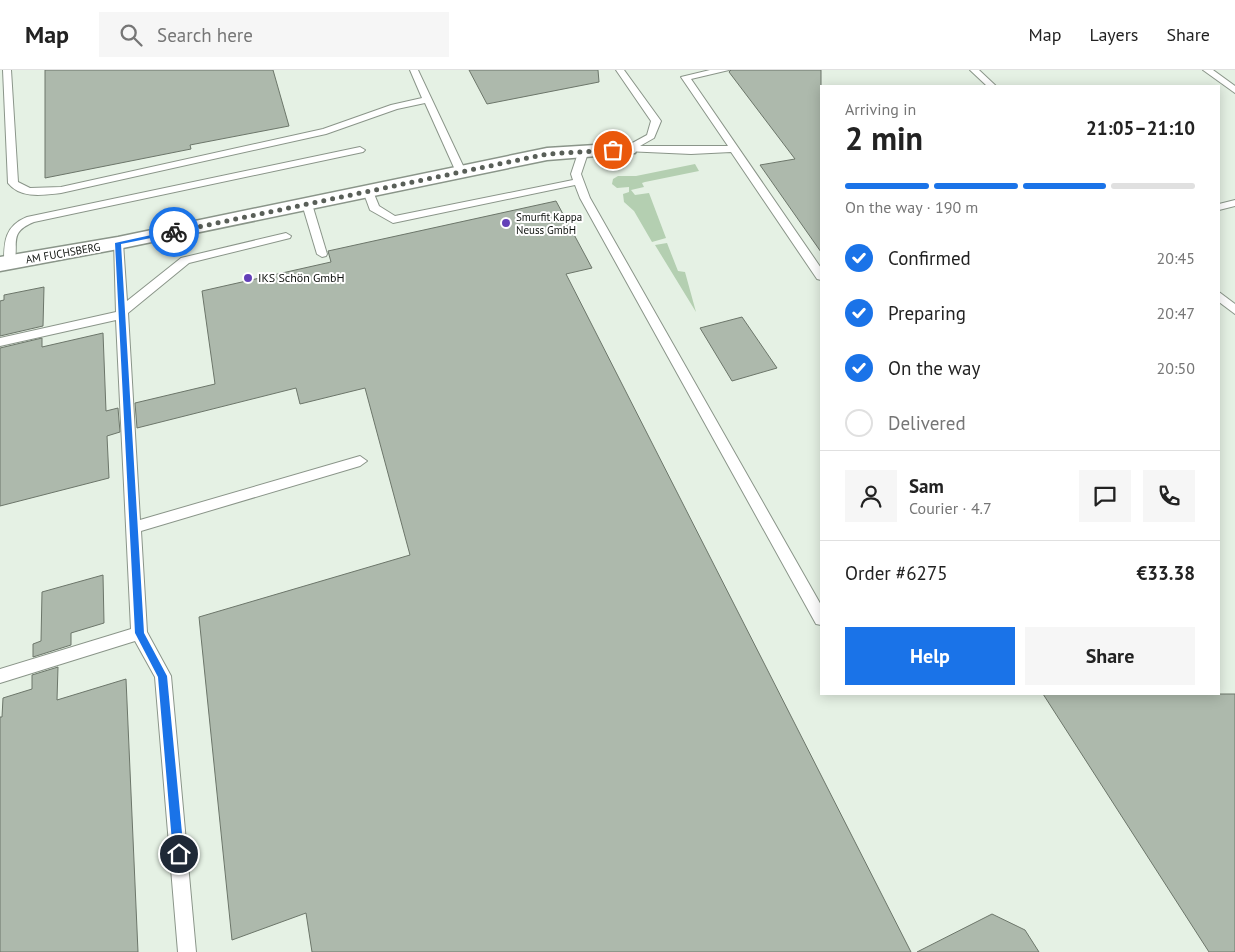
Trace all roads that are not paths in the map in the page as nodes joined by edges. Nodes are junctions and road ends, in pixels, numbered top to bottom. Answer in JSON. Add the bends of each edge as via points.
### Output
{"nodes":[{"id":1,"x":8,"y":70,"type":"edge"},
{"id":2,"x":414,"y":70,"type":"edge"},
{"id":3,"x":620,"y":70,"type":"edge"},
{"id":4,"x":725,"y":70,"type":"edge"},
{"id":5,"x":974,"y":70,"type":"edge"},
{"id":6,"x":1208,"y":70,"type":"edge"},
{"id":7,"x":991,"y":85,"type":"edge"},
{"id":8,"x":1235,"y":90,"type":"edge"},
{"id":9,"x":426,"y":100,"type":"junction"},
{"id":10,"x":628,"y":149,"type":"junction"},
{"id":11,"x":734,"y":149,"type":"junction"},
{"id":12,"x":360,"y":150,"type":"dead end"},
{"id":13,"x":584,"y":150,"type":"junction"},
{"id":14,"x":461,"y":172,"type":"junction"},
{"id":15,"x":577,"y":182,"type":"junction"},
{"id":16,"x":368,"y":191,"type":"junction"},
{"id":17,"x":1235,"y":203,"type":"edge"},
{"id":18,"x":307,"y":204,"type":"junction"},
{"id":19,"x":1220,"y":206,"type":"edge"},
{"id":20,"x":286,"y":236,"type":"dead end"},
{"id":21,"x":118,"y":243,"type":"junction"},
{"id":22,"x":322,"y":254,"type":"dead end"},
{"id":23,"x":4,"y":264,"type":"edge"},
{"id":24,"x":820,"y":275,"type":"edge"},
{"id":25,"x":1220,"y":297,"type":"edge"},
{"id":26,"x":1235,"y":310,"type":"edge"},
{"id":27,"x":122,"y":313,"type":"junction"},
{"id":28,"x":0,"y":342,"type":"edge"},
{"id":29,"x":360,"y":461,"type":"dead end"},
{"id":30,"x":134,"y":528,"type":"junction"},
{"id":31,"x":820,"y":617,"type":"edge"},
{"id":32,"x":139,"y":633,"type":"junction"},
{"id":33,"x":0,"y":676,"type":"edge"},
{"id":34,"x":188,"y":952,"type":"edge"}],
"edges":[{"from":1,"to":9,"type":"lane","via":[[13,182],[29,192],[61,190],[326,131],[394,107]]},
{"from":2,"to":9,"type":"lane"},
{"from":3,"to":10,"type":"lane","via":[[656,121],[651,136]]},
{"from":4,"to":11,"type":"lane","via":[[686,77]]},
{"from":5,"to":7,"type":"lane"},
{"from":6,"to":8,"type":"lane"},
{"from":9,"to":14,"type":"lane"},
{"from":10,"to":11,"type":"lane"},
{"from":10,"to":13,"type":"street","name":"AM FUCHSBERG"},
{"from":11,"to":24,"type":"lane"},
{"from":12,"to":23,"type":"lane","via":[[26,221],[12,230]]},
{"from":13,"to":14,"type":"street","name":"AM FUCHSBERG","via":[[547,154]]},
{"from":13,"to":15,"type":"lane","via":[[577,167]]},
{"from":14,"to":16,"type":"street","name":"AM FUCHSBERG"},
{"from":15,"to":16,"type":"lane","via":[[393,220],[374,208]]},
{"from":15,"to":31,"type":"lane"},
{"from":16,"to":18,"type":"street","name":"AM FUCHSBERG"},
{"from":17,"to":19,"type":"lane"},
{"from":18,"to":21,"type":"street","name":"AM FUCHSBERG"},
{"from":18,"to":22,"type":"lane"},
{"from":20,"to":27,"type":"lane","via":[[185,260]]},
{"from":21,"to":23,"type":"street","name":"AM FUCHSBERG"},
{"from":21,"to":27,"type":"lane"},
{"from":25,"to":26,"type":"lane"},
{"from":27,"to":28,"type":"lane"},
{"from":27,"to":30,"type":"lane"},
{"from":29,"to":30,"type":"lane"},
{"from":30,"to":32,"type":"lane"},
{"from":32,"to":33,"type":"lane"},
{"from":32,"to":34,"type":"lane","via":[[163,676]]}]}
